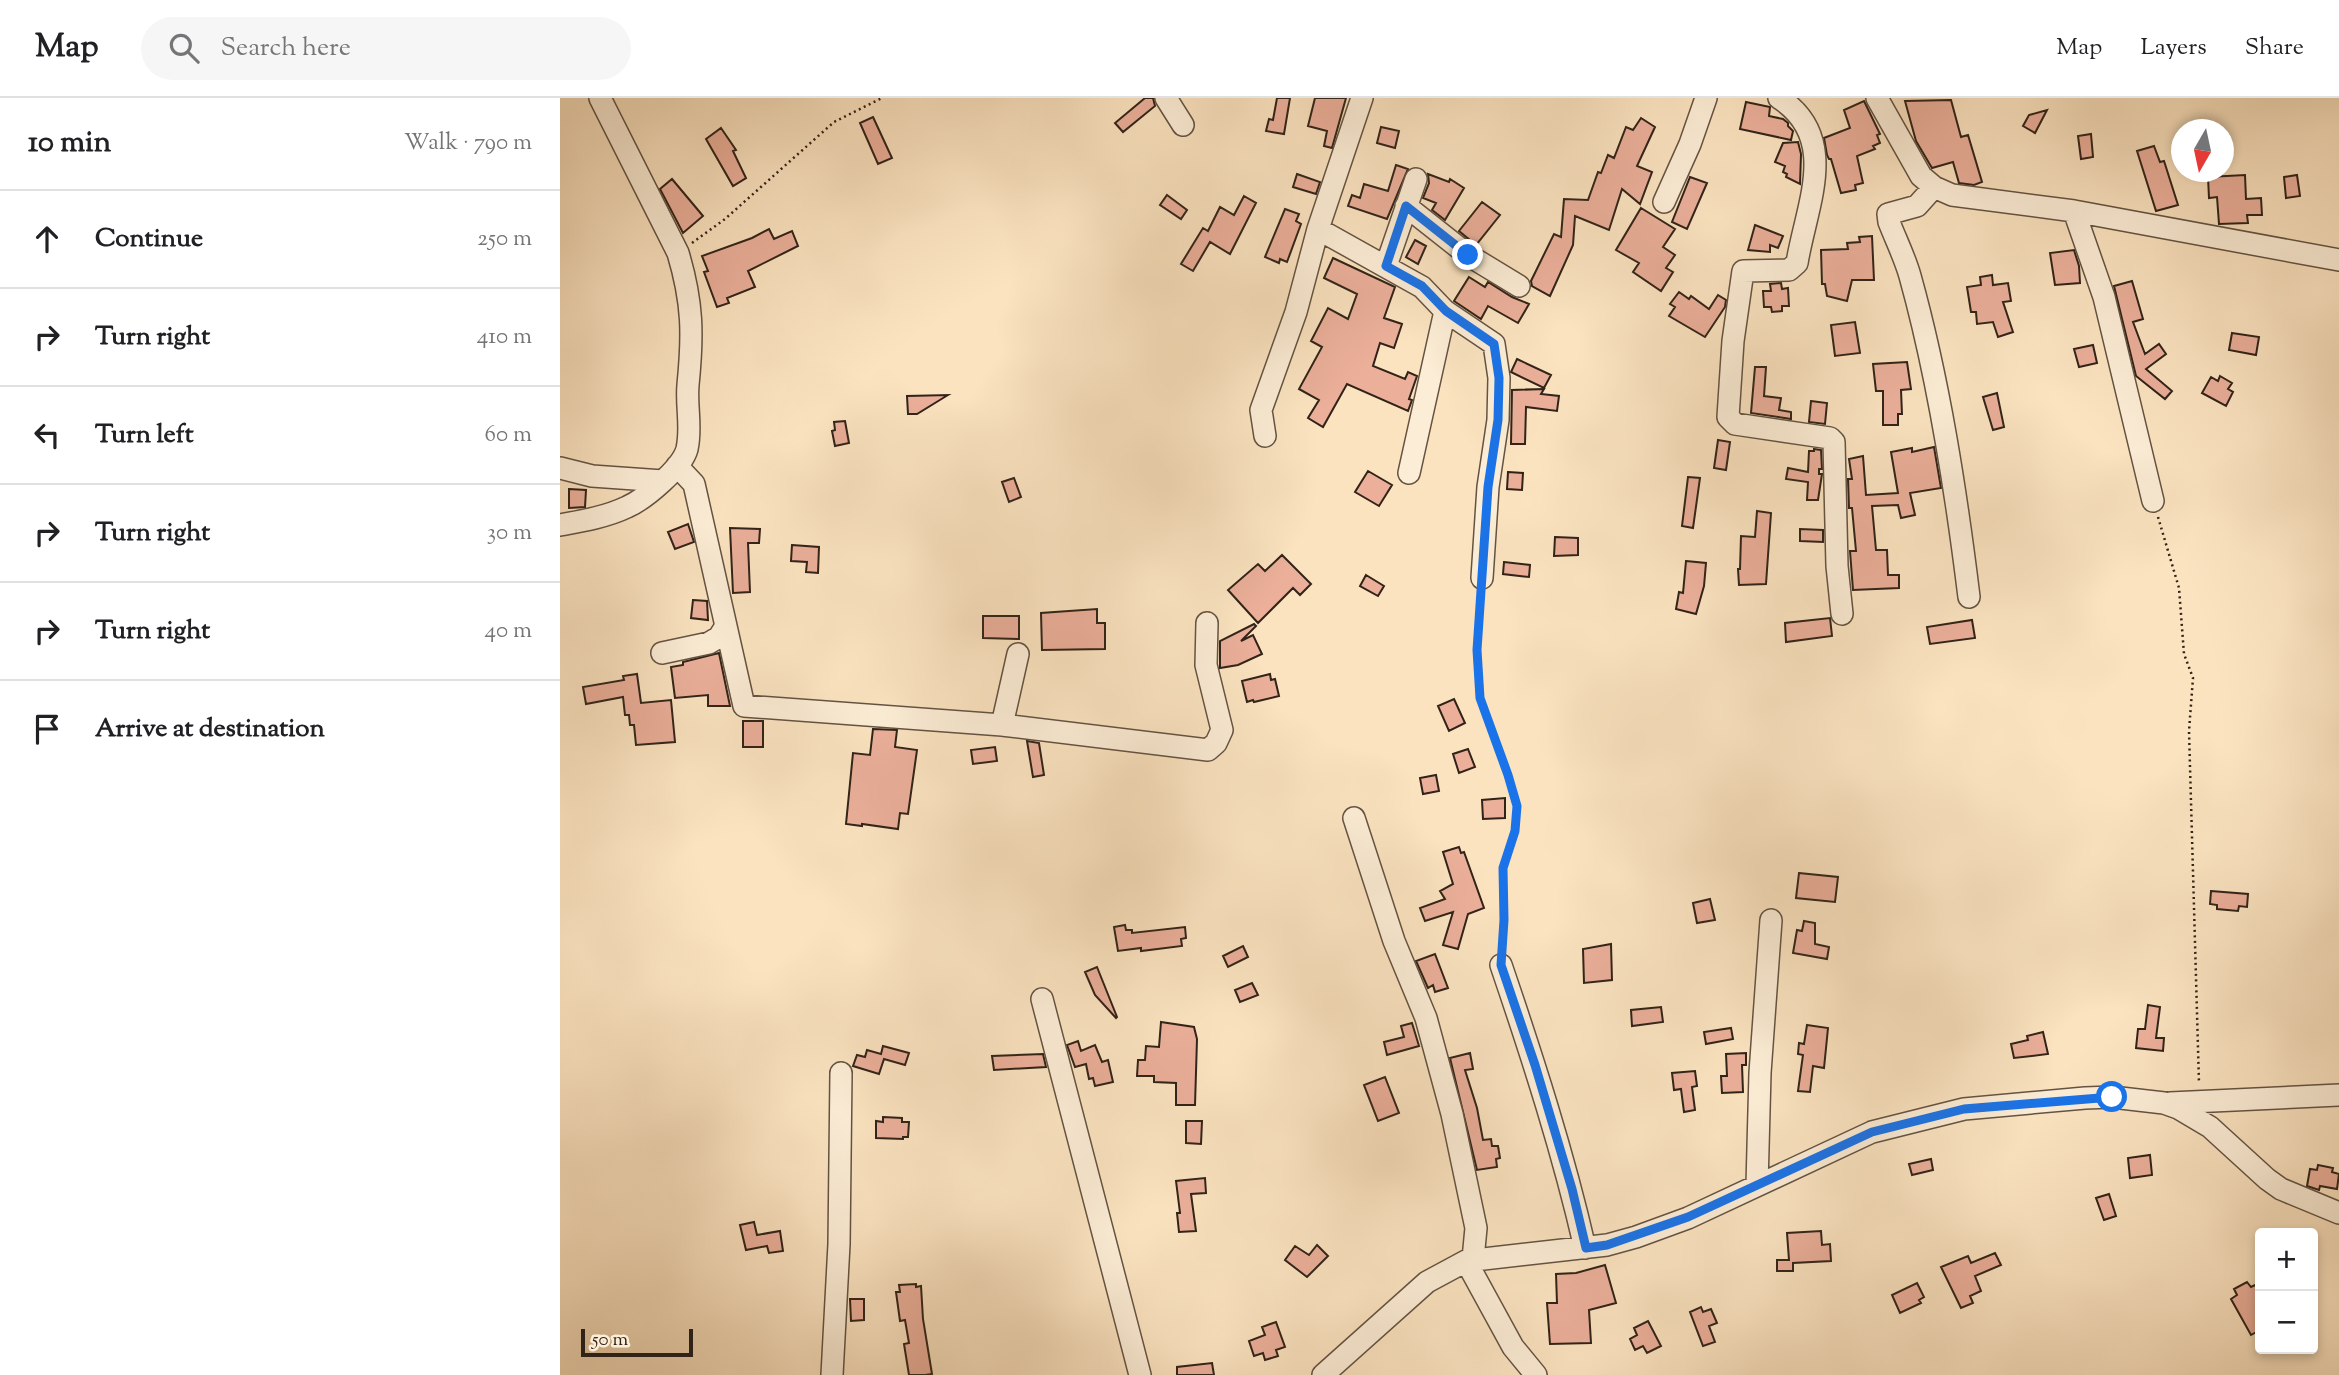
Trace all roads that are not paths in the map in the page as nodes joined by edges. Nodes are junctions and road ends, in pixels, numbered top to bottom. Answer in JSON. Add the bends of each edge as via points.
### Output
{"nodes":[{"id":1,"x":600,"y":98,"type":"edge"},
{"id":2,"x":1166,"y":98,"type":"edge"},
{"id":3,"x":1362,"y":98,"type":"edge"},
{"id":4,"x":1706,"y":98,"type":"edge"},
{"id":5,"x":1779,"y":98,"type":"edge"},
{"id":6,"x":1877,"y":98,"type":"edge"},
{"id":7,"x":1183,"y":125,"type":"dead end"},
{"id":8,"x":1416,"y":179,"type":"dead end"},
{"id":9,"x":1934,"y":187,"type":"junction"},
{"id":10,"x":1664,"y":202,"type":"dead end"},
{"id":11,"x":1406,"y":206,"type":"junction"},
{"id":12,"x":2074,"y":211,"type":"junction"},
{"id":13,"x":1318,"y":229,"type":"junction"},
{"id":14,"x":2339,"y":260,"type":"edge"},
{"id":15,"x":1386,"y":266,"type":"junction"},
{"id":16,"x":1519,"y":286,"type":"dead end"},
{"id":17,"x":1446,"y":311,"type":"junction"},
{"id":18,"x":1265,"y":436,"type":"dead end"},
{"id":19,"x":560,"y":468,"type":"edge"},
{"id":20,"x":1409,"y":473,"type":"dead end"},
{"id":21,"x":670,"y":474,"type":"junction"},
{"id":22,"x":2153,"y":501,"type":"road end"},
{"id":23,"x":560,"y":526,"type":"edge"},
{"id":24,"x":1482,"y":578,"type":"road end"},
{"id":25,"x":1969,"y":597,"type":"dead end"},
{"id":26,"x":1842,"y":614,"type":"dead end"},
{"id":27,"x":1207,"y":623,"type":"dead end"},
{"id":28,"x":726,"y":626,"type":"junction"},
{"id":29,"x":662,"y":653,"type":"dead end"},
{"id":30,"x":1018,"y":654,"type":"dead end"},
{"id":31,"x":1002,"y":725,"type":"junction"},
{"id":32,"x":1354,"y":818,"type":"dead end"},
{"id":33,"x":1771,"y":920,"type":"dead end"},
{"id":34,"x":1501,"y":965,"type":"road end"},
{"id":35,"x":1042,"y":999,"type":"dead end"},
{"id":36,"x":841,"y":1073,"type":"dead end"},
{"id":37,"x":2339,"y":1096,"type":"edge"},
{"id":38,"x":2164,"y":1103,"type":"junction"},
{"id":39,"x":1757,"y":1185,"type":"junction"},
{"id":40,"x":2339,"y":1213,"type":"edge"},
{"id":41,"x":1586,"y":1248,"type":"junction"},
{"id":42,"x":1469,"y":1260,"type":"junction"},
{"id":43,"x":832,"y":1375,"type":"edge"},
{"id":44,"x":1140,"y":1375,"type":"edge"},
{"id":45,"x":1323,"y":1375,"type":"edge"},
{"id":46,"x":1536,"y":1375,"type":"edge"}],
"edges":[{"from":1,"to":21,"type":"street","via":[[678,253],[687,281],[693,330],[687,397],[690,432],[687,452]]},
{"from":2,"to":7,"type":"street"},
{"from":3,"to":13,"type":"street"},
{"from":4,"to":10,"type":"street"},
{"from":5,"to":26,"type":"street","via":[[1805,124],[1816,148],[1816,173],[1797,263],[1789,270],[1743,271],[1728,417],[1734,424],[1835,442]]},
{"from":6,"to":9,"type":"street","via":[[1921,176]]},
{"from":8,"to":11,"type":"street"},
{"from":9,"to":12,"type":"street","via":[[1952,195]]},
{"from":9,"to":25,"type":"street","via":[[1917,206],[1888,214],[1910,275],[1939,401]]},
{"from":11,"to":15,"type":"street"},
{"from":11,"to":16,"type":"street","via":[[1468,255]]},
{"from":12,"to":14,"type":"street"},
{"from":12,"to":22,"type":"street","via":[[2104,297]]},
{"from":13,"to":15,"type":"street"},
{"from":13,"to":18,"type":"street","via":[[1296,312],[1261,410]]},
{"from":15,"to":17,"type":"street","via":[[1422,286]]},
{"from":17,"to":20,"type":"street"},
{"from":17,"to":24,"type":"street","via":[[1494,344],[1499,378]]},
{"from":19,"to":21,"type":"street","via":[[593,476]]},
{"from":21,"to":23,"type":"street","via":[[628,507]]},
{"from":21,"to":28,"type":"street","via":[[694,484]]},
{"from":27,"to":31,"type":"street","via":[[1206,665],[1222,730],[1209,750]]},
{"from":28,"to":29,"type":"street","via":[[709,643]]},
{"from":28,"to":31,"type":"street","via":[[744,706]]},
{"from":30,"to":31,"type":"street"},
{"from":32,"to":42,"type":"street","via":[[1394,941],[1426,1018],[1452,1114],[1476,1228]]},
{"from":33,"to":39,"type":"street"},
{"from":34,"to":41,"type":"street","via":[[1546,1102]]},
{"from":35,"to":44,"type":"street"},
{"from":36,"to":43,"type":"street","via":[[838,1306]]},
{"from":37,"to":38,"type":"street"},
{"from":38,"to":39,"type":"street","via":[[2112,1097],[1964,1109],[1872,1132]]},
{"from":38,"to":40,"type":"street","via":[[2210,1127],[2281,1189]]},
{"from":39,"to":41,"type":"street","via":[[1662,1227]]},
{"from":41,"to":42,"type":"street"},
{"from":42,"to":45,"type":"street","via":[[1427,1282]]},
{"from":42,"to":46,"type":"street","via":[[1513,1347]]}]}
